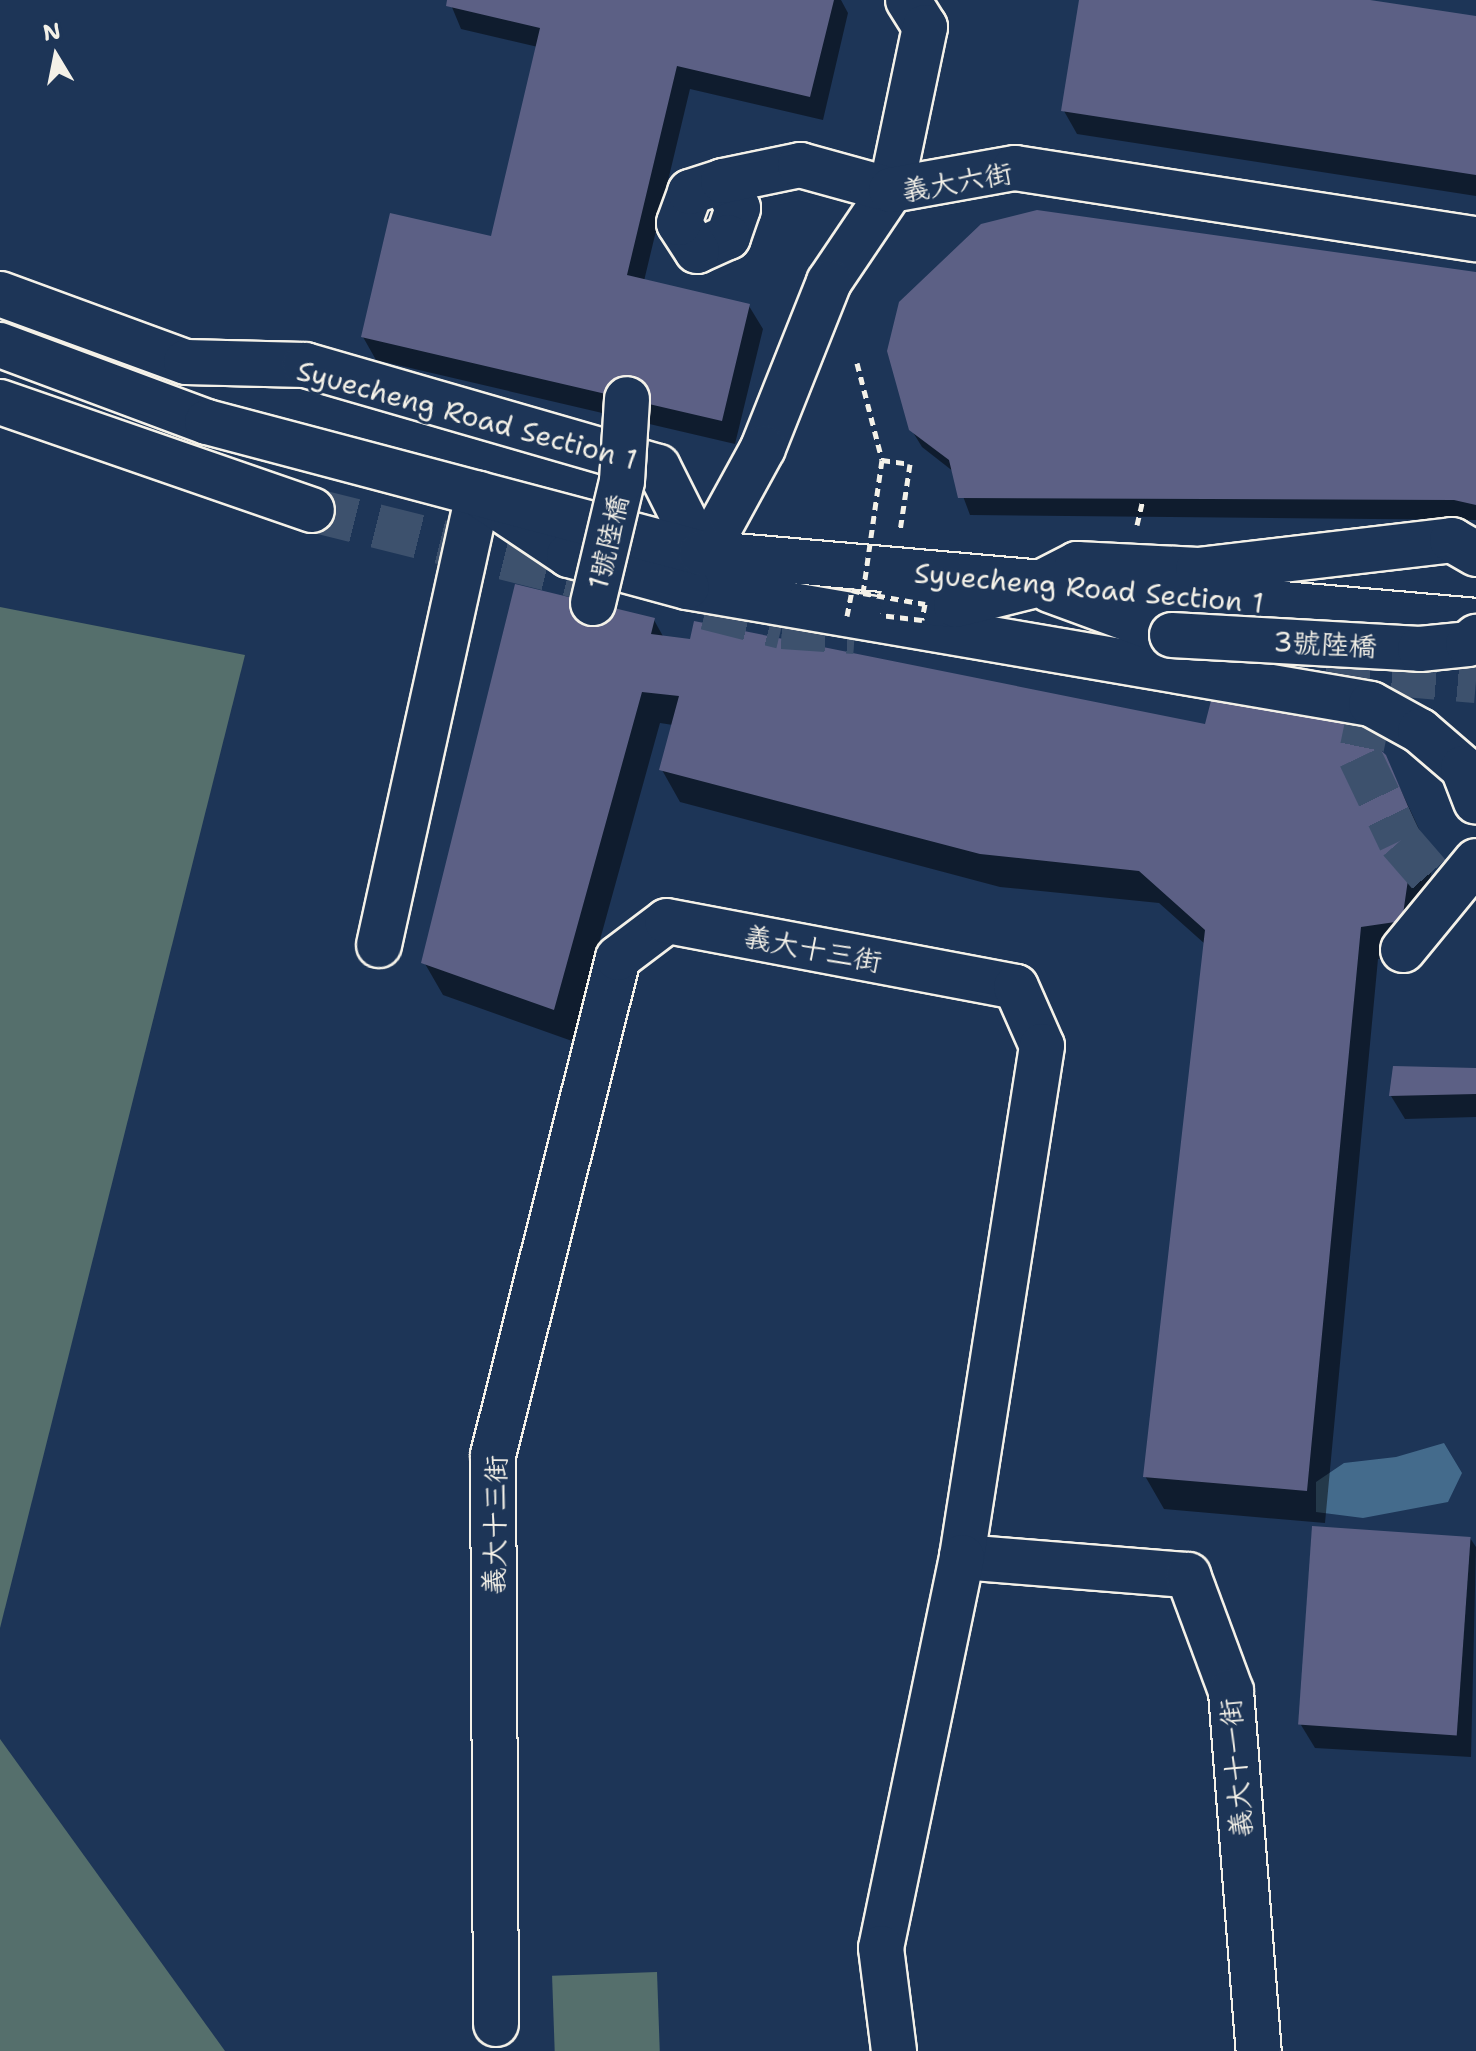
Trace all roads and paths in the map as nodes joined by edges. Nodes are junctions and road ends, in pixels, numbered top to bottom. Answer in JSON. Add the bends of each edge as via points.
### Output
{"nodes":[{"id":1,"x":923,"y":9,"type":"edge"},
{"id":2,"x":723,"y":181,"type":"dead end"},
{"id":3,"x":891,"y":190,"type":"junction"},
{"id":4,"x":1476,"y":239,"type":"edge"},
{"id":5,"x":0,"y":294,"type":"edge"},
{"id":6,"x":0,"y":345,"type":"edge"},
{"id":7,"x":857,"y":363,"type":"dead end"},
{"id":8,"x":103,"y":383,"type":"junction"},
{"id":9,"x":627,"y":399,"type":"dead end"},
{"id":10,"x":0,"y":402,"type":"edge"},
{"id":11,"x":882,"y":460,"type":"junction"},
{"id":12,"x":622,"y":481,"type":"junction"},
{"id":13,"x":478,"y":494,"type":"junction"},
{"id":14,"x":312,"y":510,"type":"tunnel mouth"},
{"id":15,"x":900,"y":534,"type":"dead end"},
{"id":16,"x":1476,"y":554,"type":"edge"},
{"id":17,"x":694,"y":570,"type":"junction"},
{"id":18,"x":1036,"y":585,"type":"junction"},
{"id":19,"x":1184,"y":601,"type":"junction"},
{"id":20,"x":593,"y":603,"type":"dead end"},
{"id":21,"x":863,"y":608,"type":"junction"},
{"id":22,"x":1476,"y":621,"type":"edge"},
{"id":23,"x":1476,"y":637,"type":"edge"},
{"id":24,"x":1476,"y":802,"type":"edge"},
{"id":25,"x":1476,"y":861,"type":"edge"},
{"id":26,"x":379,"y":945,"type":"dead end"},
{"id":27,"x":1403,"y":950,"type":"dead end"},
{"id":28,"x":962,"y":1557,"type":"junction"},
{"id":29,"x":496,"y":2024,"type":"dead end"},
{"id":30,"x":894,"y":2051,"type":"edge"},
{"id":31,"x":1259,"y":2051,"type":"edge"}],
"edges":[{"from":1,"to":3,"type":"street"},
{"from":2,"to":3,"type":"street","via":[[800,165]]},
{"from":3,"to":4,"type":"street","name":"義大六街","via":[[1015,168]]},
{"from":3,"to":17,"type":"street","name":"義大六街","via":[[829,282],[763,448]]},
{"from":5,"to":17,"type":"street","name":"Syuecheng Road Section 1","via":[[186,362],[305,365],[658,467]]},
{"from":6,"to":8,"type":"street","name":"Syuecheng Road Section 1"},
{"from":7,"to":11,"type":"path"},
{"from":8,"to":12,"type":"street","name":"1號陸橋","via":[[275,388]]},
{"from":8,"to":13,"type":"street","name":"Syuecheng Road Section 1","via":[[207,422]]},
{"from":9,"to":12,"type":"street","name":"1號陸橋","bridge":true},
{"from":10,"to":14,"type":"street"},
{"from":11,"to":15,"type":"path","via":[[910,464]]},
{"from":11,"to":21,"type":"path","bridge":true},
{"from":12,"to":20,"type":"street","name":"1號陸橋","bridge":true},
{"from":13,"to":17,"type":"street","name":"Syuecheng Road Section 1"},
{"from":13,"to":26,"type":"street"},
{"from":16,"to":19,"type":"street","via":[[1452,540]]},
{"from":17,"to":18,"type":"street","name":"Syuecheng Road Section 1"},
{"from":17,"to":21,"type":"street"},
{"from":18,"to":19,"type":"street","name":"Syuecheng Road Section 1"},
{"from":18,"to":19,"type":"street","via":[[1077,564],[1151,566]]},
{"from":19,"to":22,"type":"street","name":"Syuecheng Road Section 1"},
{"from":19,"to":23,"type":"street","name":"3號陸橋","bridge":true,"via":[[1420,649],[1468,644]]},
{"from":21,"to":21,"type":"path","bridge":true,"via":[[925,604],[922,620]]},
{"from":21,"to":24,"type":"street","via":[[1371,704],[1420,731],[1463,768]]},
{"from":25,"to":27,"type":"street"},
{"from":28,"to":29,"type":"street","name":"義大十三街","via":[[1042,1046],[1016,987],[667,921],[618,958],[493,1455]]},
{"from":28,"to":30,"type":"street","name":"義大十三街","via":[[881,1948]]},
{"from":28,"to":31,"type":"street","name":"義大十一街","via":[[1188,1575],[1231,1691]]}]}
